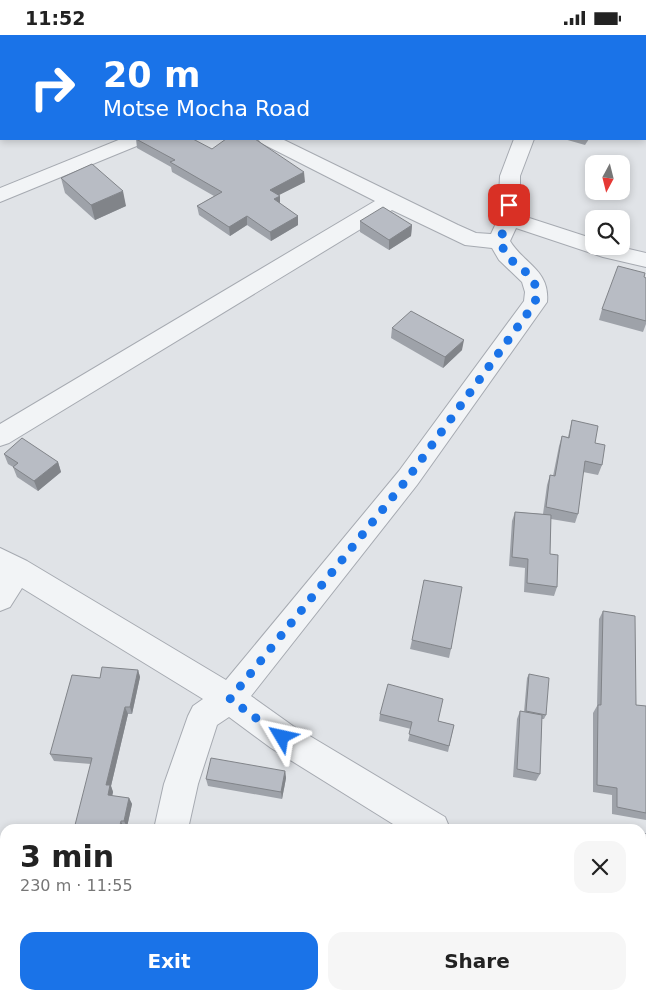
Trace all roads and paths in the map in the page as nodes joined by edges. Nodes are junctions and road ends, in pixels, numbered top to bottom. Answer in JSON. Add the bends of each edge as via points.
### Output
{"nodes":[{"id":1,"x":135,"y":140,"type":"edge"},
{"id":2,"x":270,"y":140,"type":"edge"},
{"id":3,"x":524,"y":140,"type":"edge"},
{"id":4,"x":0,"y":196,"type":"edge"},
{"id":5,"x":391,"y":201,"type":"junction"},
{"id":6,"x":504,"y":230,"type":"junction"},
{"id":7,"x":646,"y":260,"type":"edge"},
{"id":8,"x":0,"y":436,"type":"edge"},
{"id":9,"x":9,"y":565,"type":"edge"},
{"id":10,"x":0,"y":598,"type":"edge"},
{"id":11,"x":230,"y":699,"type":"junction"},
{"id":12,"x":172,"y":824,"type":"edge"},
{"id":13,"x":425,"y":824,"type":"edge"}],
"edges":[{"from":1,"to":4,"type":"street"},
{"from":2,"to":5,"type":"street"},
{"from":3,"to":6,"type":"street","via":[[510,176]]},
{"from":5,"to":6,"type":"street","via":[[473,240]]},
{"from":5,"to":8,"type":"street"},
{"from":6,"to":7,"type":"street","via":[[526,223],[603,251]]},
{"from":6,"to":11,"type":"street","via":[[507,255],[532,276],[537,291],[535,303],[408,478]]},
{"from":9,"to":10,"type":"street"},
{"from":9,"to":11,"type":"street"},
{"from":11,"to":12,"type":"street","via":[[204,716],[181,784]]},
{"from":11,"to":13,"type":"street","via":[[282,737]]}]}
